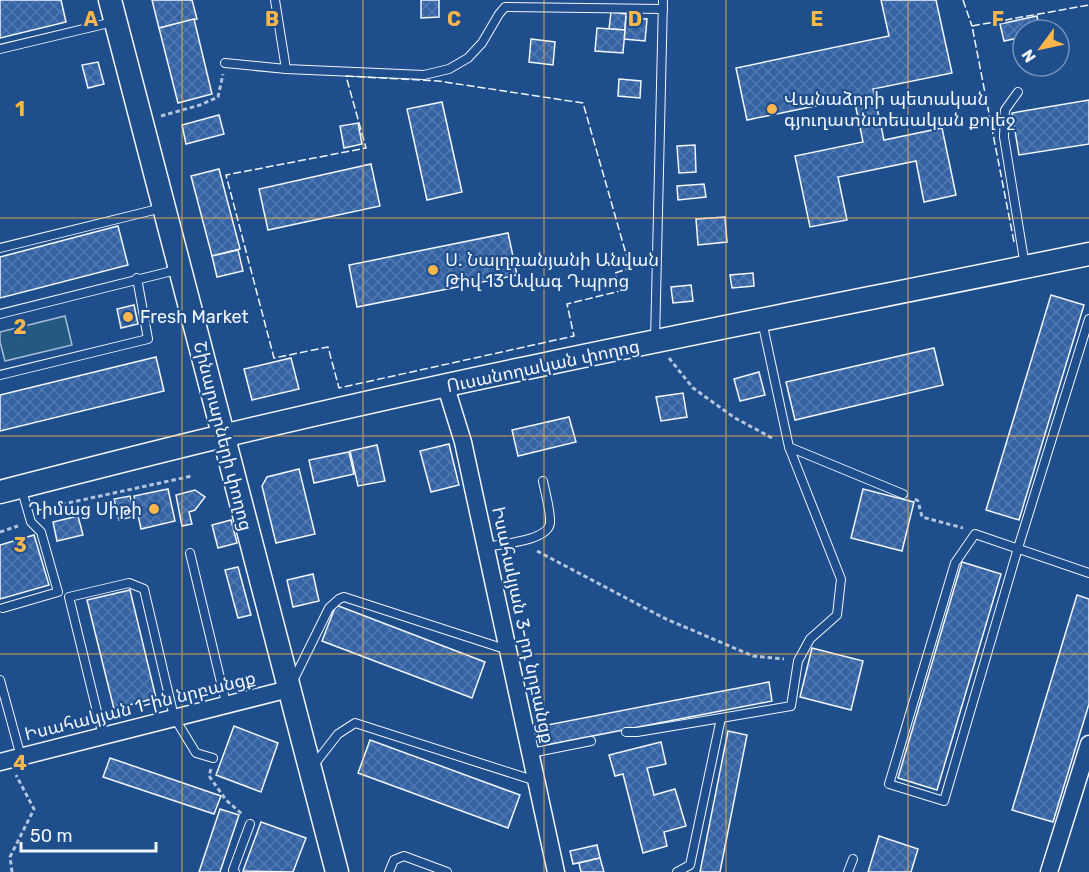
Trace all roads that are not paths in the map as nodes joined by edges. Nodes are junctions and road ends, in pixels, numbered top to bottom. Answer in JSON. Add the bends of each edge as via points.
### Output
{"nodes":[{"id":1,"x":275,"y":0,"type":"edge"},
{"id":2,"x":663,"y":5,"type":"edge"},
{"id":3,"x":113,"y":10,"type":"edge"},
{"id":4,"x":0,"y":49,"type":"edge"},
{"id":5,"x":225,"y":63,"type":"road end"},
{"id":6,"x":286,"y":69,"type":"junction"},
{"id":7,"x":1018,"y":92,"type":"dead end"},
{"id":8,"x":165,"y":207,"type":"junction"},
{"id":9,"x":0,"y":249,"type":"edge"},
{"id":10,"x":1089,"y":254,"type":"edge"},
{"id":11,"x":1026,"y":267,"type":"junction"},
{"id":12,"x":181,"y":268,"type":"junction"},
{"id":13,"x":137,"y":279,"type":"junction"},
{"id":14,"x":0,"y":314,"type":"edge"},
{"id":15,"x":1089,"y":319,"type":"edge"},
{"id":16,"x":762,"y":321,"type":"junction"},
{"id":17,"x":655,"y":342,"type":"junction"},
{"id":18,"x":0,"y":375,"type":"edge"},
{"id":19,"x":446,"y":387,"type":"junction"},
{"id":20,"x":223,"y":436,"type":"junction"},
{"id":21,"x":789,"y":447,"type":"junction"},
{"id":22,"x":543,"y":481,"type":"dead end"},
{"id":23,"x":10,"y":489,"type":"edge"},
{"id":24,"x":903,"y":494,"type":"road end"},
{"id":25,"x":486,"y":548,"type":"junction"},
{"id":26,"x":1018,"y":548,"type":"junction"},
{"id":27,"x":190,"y":553,"type":"dead end"},
{"id":28,"x":1089,"y":573,"type":"edge"},
{"id":29,"x":58,"y":592,"type":"junction"},
{"id":30,"x":69,"y":597,"type":"junction"},
{"id":31,"x":3,"y":608,"type":"dead end"},
{"id":32,"x":508,"y":651,"type":"junction"},
{"id":33,"x":0,"y":680,"type":"edge"},
{"id":34,"x":289,"y":689,"type":"junction"},
{"id":35,"x":226,"y":703,"type":"junction"},
{"id":36,"x":174,"y":717,"type":"junction"},
{"id":37,"x":722,"y":717,"type":"junction"},
{"id":38,"x":626,"y":732,"type":"dead end"},
{"id":39,"x":103,"y":736,"type":"junction"},
{"id":40,"x":591,"y":741,"type":"dead end"},
{"id":41,"x":1089,"y":744,"type":"edge"},
{"id":42,"x":531,"y":753,"type":"junction"},
{"id":43,"x":213,"y":758,"type":"road end"},
{"id":44,"x":10,"y":760,"type":"edge"},
{"id":45,"x":310,"y":770,"type":"junction"},
{"id":46,"x":537,"y":781,"type":"junction"},
{"id":47,"x":250,"y":824,"type":"dead end"},
{"id":48,"x":853,"y":859,"type":"dead end"},
{"id":49,"x":235,"y":872,"type":"edge"},
{"id":50,"x":337,"y":872,"type":"edge"},
{"id":51,"x":389,"y":872,"type":"edge"},
{"id":52,"x":447,"y":872,"type":"edge"},
{"id":53,"x":556,"y":872,"type":"edge"},
{"id":54,"x":677,"y":872,"type":"edge"},
{"id":55,"x":848,"y":872,"type":"edge"},
{"id":56,"x":1049,"y":872,"type":"edge"}],
"edges":[{"from":1,"to":6,"type":"lane"},
{"from":2,"to":6,"type":"lane","via":[[505,7],[483,43],[468,58],[449,69],[423,75]]},
{"from":2,"to":17,"type":"lane"},
{"from":3,"to":4,"type":"lane"},
{"from":3,"to":8,"type":"street","name":"Շինարարների փողոց"},
{"from":5,"to":6,"type":"lane"},
{"from":7,"to":11,"type":"lane","via":[[1005,110],[1004,137]]},
{"from":8,"to":9,"type":"lane"},
{"from":8,"to":12,"type":"street","name":"Շինարարների փողոց"},
{"from":10,"to":11,"type":"street","name":"Ուսանողական փողոց"},
{"from":11,"to":16,"type":"street","name":"Ուսանողական փողոց"},
{"from":12,"to":13,"type":"lane"},
{"from":12,"to":20,"type":"street","name":"Շինարարների փողոց"},
{"from":13,"to":14,"type":"lane"},
{"from":13,"to":18,"type":"lane","via":[[148,339]]},
{"from":15,"to":26,"type":"lane"},
{"from":16,"to":17,"type":"street","name":"Ուսանողական փողոց"},
{"from":16,"to":21,"type":"lane"},
{"from":17,"to":19,"type":"street","name":"Ուսանողական փողոց"},
{"from":19,"to":20,"type":"street","name":"Ուսանողական փողոց"},
{"from":19,"to":25,"type":"street","name":"Իսահակյան 3-րդ նրբանցք","via":[[463,442]]},
{"from":20,"to":23,"type":"street","name":"Ուսանողական փողոց"},
{"from":20,"to":34,"type":"street","name":"Շինարարների փողոց"},
{"from":21,"to":24,"type":"lane"},
{"from":21,"to":37,"type":"lane","via":[[841,579],[837,615],[810,639],[798,661],[790,706]]},
{"from":22,"to":25,"type":"lane","via":[[550,523],[547,531]]},
{"from":23,"to":29,"type":"lane","via":[[41,532]]},
{"from":25,"to":32,"type":"street","name":"Իսահակյան 3-րդ նրբանցք"},
{"from":26,"to":26,"type":"lane","via":[[975,534],[955,563],[889,784],[944,801]]},
{"from":26,"to":28,"type":"lane"},
{"from":27,"to":35,"type":"lane"},
{"from":29,"to":30,"type":"lane"},
{"from":29,"to":31,"type":"lane"},
{"from":30,"to":36,"type":"lane","via":[[129,583],[144,589]]},
{"from":30,"to":39,"type":"lane"},
{"from":32,"to":34,"type":"lane","via":[[344,597],[329,608]]},
{"from":32,"to":42,"type":"street","name":"Իսահակյան 3-րդ նրբանցք"},
{"from":33,"to":44,"type":"lane"},
{"from":34,"to":35,"type":"street","name":"Իսահակյան 1-ին նրբանցք"},
{"from":34,"to":45,"type":"street","name":"Շինարարների փողոց"},
{"from":35,"to":36,"type":"street","name":"Իսահակյան 1-ին նրբանցք"},
{"from":36,"to":39,"type":"street","name":"Իսահակյան 1-ին նրբանցք"},
{"from":36,"to":43,"type":"lane","via":[[196,753]]},
{"from":37,"to":38,"type":"lane"},
{"from":37,"to":54,"type":"lane","via":[[690,865]]},
{"from":39,"to":44,"type":"street","name":"Իսահակյան 1-ին նրբանցք"},
{"from":40,"to":42,"type":"lane"},
{"from":41,"to":56,"type":"street"},
{"from":42,"to":46,"type":"street","name":"Իսահակյան 3-րդ նրբանցք"},
{"from":45,"to":46,"type":"lane","via":[[338,734],[355,723]]},
{"from":45,"to":50,"type":"street","name":"Շինարարների փողոց"},
{"from":46,"to":53,"type":"street","name":"Իսահակյան 3-րդ նրբանցք"},
{"from":47,"to":49,"type":"lane"},
{"from":48,"to":55,"type":"lane"},
{"from":51,"to":52,"type":"lane","via":[[394,860],[404,856]]}]}
